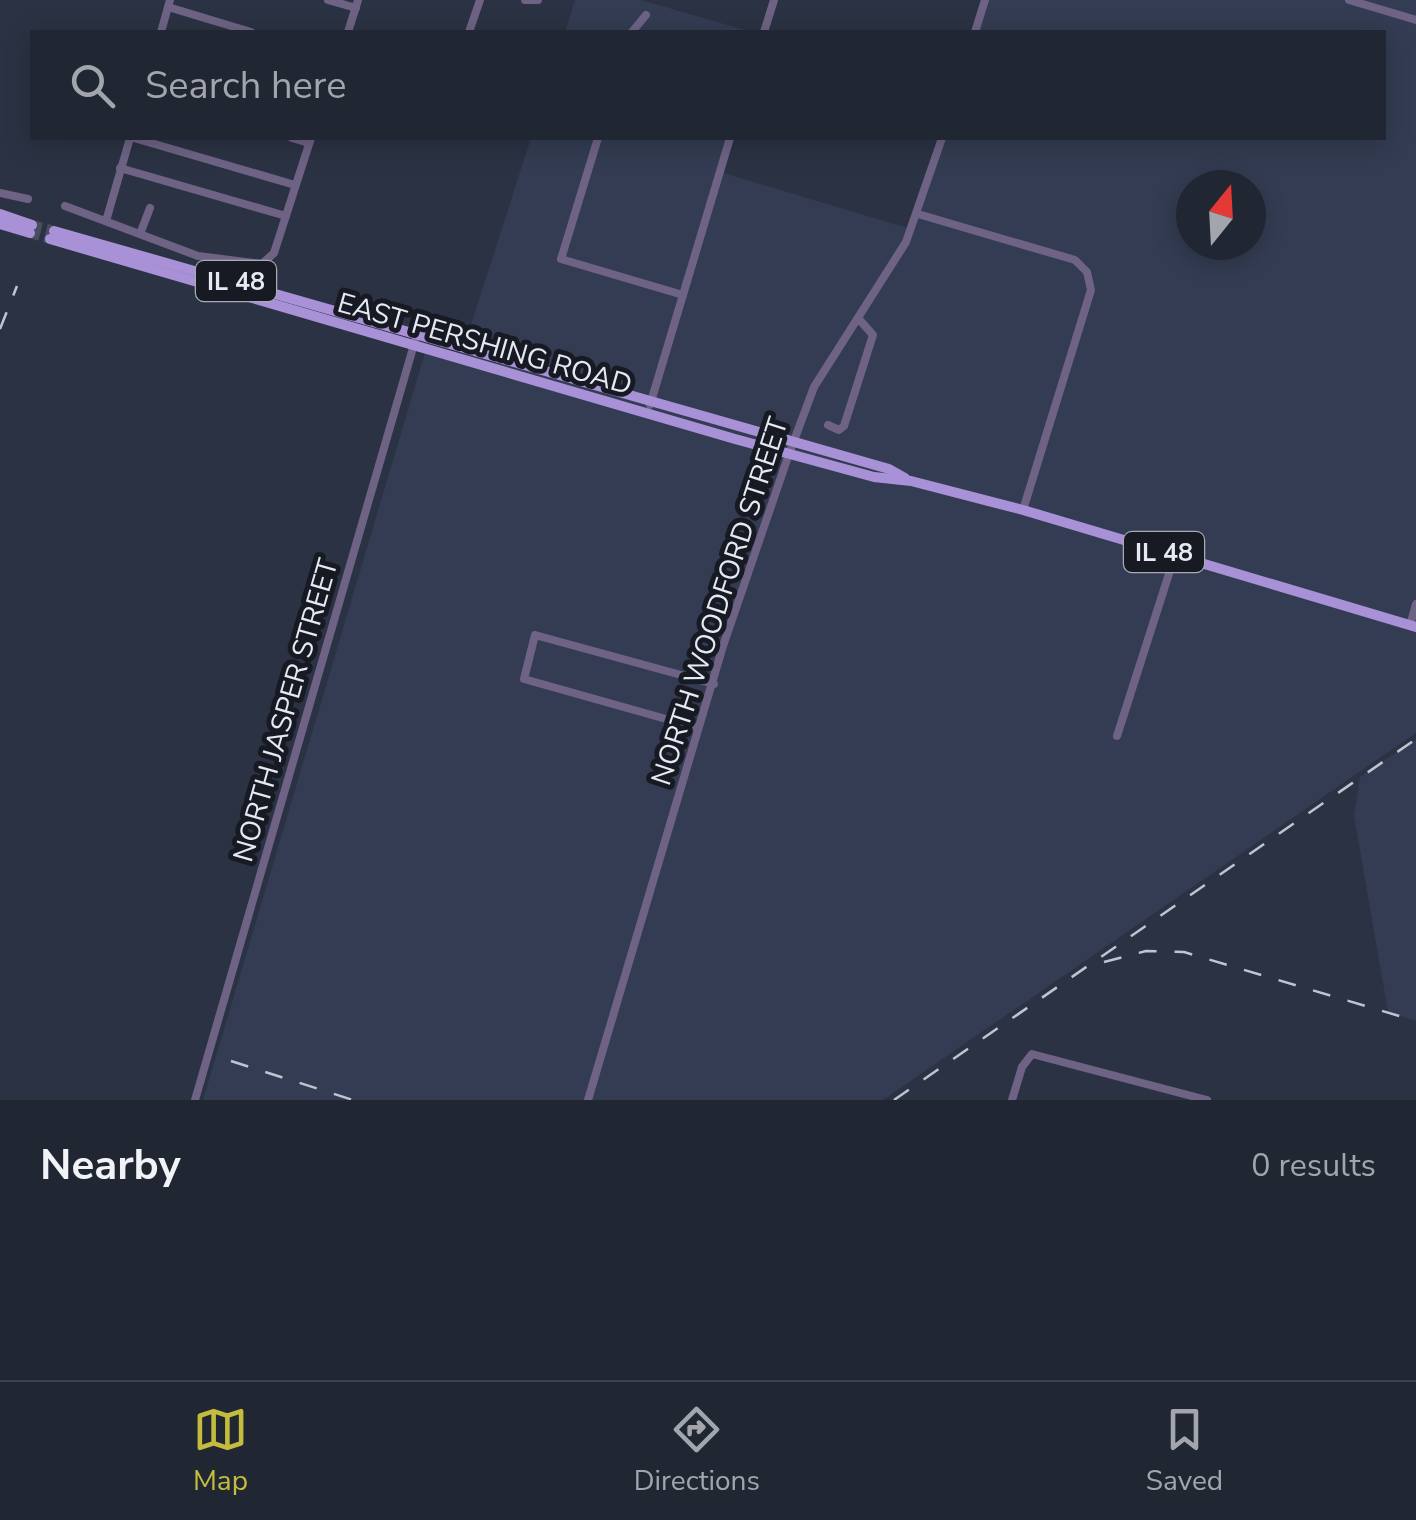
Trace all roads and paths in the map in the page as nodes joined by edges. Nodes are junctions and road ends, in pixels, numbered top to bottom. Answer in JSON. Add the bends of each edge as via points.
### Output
{"nodes":[{"id":1,"x":328,"y":0,"type":"edge"},
{"id":2,"x":480,"y":0,"type":"edge"},
{"id":3,"x":525,"y":0,"type":"edge"},
{"id":4,"x":985,"y":0,"type":"edge"},
{"id":5,"x":1349,"y":0,"type":"edge"},
{"id":6,"x":771,"y":1,"type":"edge"},
{"id":7,"x":537,"y":2,"type":"edge"},
{"id":8,"x":168,"y":3,"type":"edge"},
{"id":9,"x":357,"y":4,"type":"edge"},
{"id":10,"x":646,"y":16,"type":"dead end"},
{"id":11,"x":1416,"y":20,"type":"edge"},
{"id":12,"x":161,"y":30,"type":"edge"},
{"id":13,"x":244,"y":30,"type":"edge"},
{"id":14,"x":349,"y":30,"type":"edge"},
{"id":15,"x":470,"y":30,"type":"edge"},
{"id":16,"x":634,"y":30,"type":"edge"},
{"id":17,"x":764,"y":30,"type":"edge"},
{"id":18,"x":976,"y":30,"type":"edge"},
{"id":19,"x":131,"y":140,"type":"edge"},
{"id":20,"x":139,"y":140,"type":"edge"},
{"id":21,"x":310,"y":140,"type":"edge"},
{"id":22,"x":597,"y":140,"type":"edge"},
{"id":23,"x":726,"y":140,"type":"edge"},
{"id":24,"x":941,"y":140,"type":"edge"},
{"id":25,"x":120,"y":168,"type":"junction"},
{"id":26,"x":296,"y":185,"type":"junction"},
{"id":27,"x":0,"y":193,"type":"edge"},
{"id":28,"x":28,"y":199,"type":"dead end"},
{"id":29,"x":65,"y":206,"type":"dead end"},
{"id":30,"x":150,"y":208,"type":"dead end"},
{"id":31,"x":0,"y":214,"type":"edge"},
{"id":32,"x":918,"y":214,"type":"junction"},
{"id":33,"x":286,"y":216,"type":"junction"},
{"id":34,"x":106,"y":221,"type":"junction"},
{"id":35,"x":0,"y":224,"type":"edge"},
{"id":36,"x":140,"y":234,"type":"junction"},
{"id":37,"x":52,"y":235,"type":"tunnel mouth"},
{"id":38,"x":262,"y":264,"type":"junction"},
{"id":39,"x":251,"y":291,"type":"junction"},
{"id":40,"x":683,"y":295,"type":"junction"},
{"id":41,"x":858,"y":318,"type":"junction"},
{"id":42,"x":417,"y":333,"type":"junction"},
{"id":43,"x":414,"y":346,"type":"junction"},
{"id":44,"x":652,"y":402,"type":"junction"},
{"id":45,"x":645,"y":413,"type":"junction"},
{"id":46,"x":828,"y":425,"type":"dead end"},
{"id":47,"x":794,"y":442,"type":"junction"},
{"id":48,"x":789,"y":454,"type":"junction"},
{"id":49,"x":910,"y":481,"type":"junction"},
{"id":50,"x":1022,"y":510,"type":"junction"},
{"id":51,"x":1175,"y":555,"type":"junction"},
{"id":52,"x":1416,"y":604,"type":"edge"},
{"id":53,"x":1413,"y":626,"type":"edge"},
{"id":54,"x":714,"y":684,"type":"junction"},
{"id":55,"x":698,"y":728,"type":"junction"},
{"id":56,"x":1118,"y":736,"type":"dead end"},
{"id":57,"x":195,"y":1100,"type":"edge"},
{"id":58,"x":588,"y":1100,"type":"edge"},
{"id":59,"x":1012,"y":1100,"type":"edge"},
{"id":60,"x":1207,"y":1100,"type":"edge"}],
"edges":[{"from":1,"to":9,"type":"street"},
{"from":2,"to":15,"type":"street"},
{"from":3,"to":7,"type":"street"},
{"from":4,"to":18,"type":"street"},
{"from":5,"to":11,"type":"street"},
{"from":6,"to":17,"type":"street"},
{"from":8,"to":12,"type":"street"},
{"from":8,"to":13,"type":"street"},
{"from":9,"to":14,"type":"street"},
{"from":10,"to":16,"type":"street"},
{"from":19,"to":25,"type":"street"},
{"from":20,"to":26,"type":"street"},
{"from":21,"to":26,"type":"street"},
{"from":22,"to":40,"type":"street","via":[[561,258]]},
{"from":23,"to":40,"type":"street"},
{"from":24,"to":32,"type":"street","name":"NORTH WOODFORD STREET"},
{"from":25,"to":33,"type":"street"},
{"from":25,"to":34,"type":"street"},
{"from":26,"to":33,"type":"street"},
{"from":27,"to":28,"type":"street"},
{"from":29,"to":34,"type":"street"},
{"from":30,"to":36,"type":"street"},
{"from":31,"to":35,"type":"main road","via":[[31,229]]},
{"from":32,"to":41,"type":"street","name":"NORTH WOODFORD STREET"},
{"from":32,"to":50,"type":"street","via":[[1066,257],[1087,272],[1091,290]]},
{"from":33,"to":38,"type":"street","via":[[274,253]]},
{"from":34,"to":36,"type":"street"},
{"from":36,"to":38,"type":"street","via":[[198,256]]},
{"from":37,"to":39,"type":"main road","name":"EAST PERSHING ROAD","number":"IL 48"},
{"from":38,"to":39,"type":"street"},
{"from":39,"to":42,"type":"main road","name":"EAST PERSHING ROAD","number":"IL 48"},
{"from":39,"to":43,"type":"main road","name":"EAST PERSHING ROAD","number":"IL 48"},
{"from":40,"to":44,"type":"street"},
{"from":41,"to":46,"type":"street","via":[[873,335],[844,426]]},
{"from":41,"to":47,"type":"street","name":"NORTH WOODFORD STREET","via":[[814,387]]},
{"from":42,"to":43,"type":"street","name":"NORTH JASPER STREET"},
{"from":42,"to":44,"type":"main road","name":"EAST PERSHING ROAD","number":"IL 48"},
{"from":43,"to":45,"type":"main road","name":"EAST PERSHING ROAD","number":"IL 48"},
{"from":43,"to":57,"type":"street","name":"NORTH JASPER STREET"},
{"from":44,"to":45,"type":"street"},
{"from":44,"to":47,"type":"main road","name":"EAST PERSHING ROAD","number":"IL 48"},
{"from":45,"to":48,"type":"main road","name":"EAST PERSHING ROAD","number":"IL 48"},
{"from":47,"to":48,"type":"street","name":"NORTH WOODFORD STREET"},
{"from":47,"to":49,"type":"main road","name":"EAST PERSHING ROAD","number":"IL 48"},
{"from":48,"to":49,"type":"main road","name":"EAST PERSHING ROAD","number":"IL 48"},
{"from":48,"to":54,"type":"street","name":"NORTH WOODFORD STREET"},
{"from":49,"to":50,"type":"main road","name":"EAST PERSHING ROAD","number":"IL 48"},
{"from":50,"to":51,"type":"main road","name":"EAST PERSHING ROAD","number":"IL 48"},
{"from":51,"to":53,"type":"main road","name":"EAST PERSHING ROAD","number":"IL 48"},
{"from":51,"to":56,"type":"street"},
{"from":52,"to":53,"type":"street"},
{"from":54,"to":55,"type":"street","name":"NORTH WOODFORD STREET"},
{"from":54,"to":55,"type":"street","via":[[535,635],[524,679]]},
{"from":55,"to":58,"type":"street","name":"NORTH WOODFORD STREET"},
{"from":59,"to":60,"type":"street","via":[[1032,1054]]}]}
